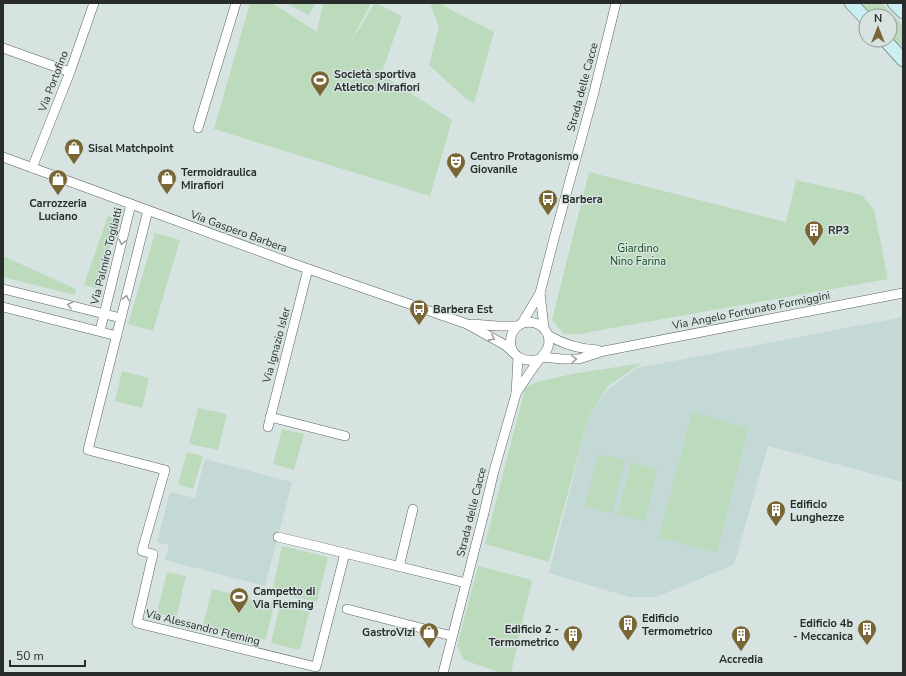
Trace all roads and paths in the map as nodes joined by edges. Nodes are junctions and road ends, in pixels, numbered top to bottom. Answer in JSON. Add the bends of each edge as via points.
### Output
{"nodes":[{"id":1,"x":94,"y":3,"type":"edge"},
{"id":2,"x":236,"y":3,"type":"edge"},
{"id":3,"x":616,"y":3,"type":"edge"},
{"id":4,"x":851,"y":3,"type":"edge"},
{"id":5,"x":858,"y":10,"type":"edge"},
{"id":6,"x":3,"y":48,"type":"edge"},
{"id":7,"x":892,"y":48,"type":"edge"},
{"id":8,"x":903,"y":60,"type":"edge"},
{"id":9,"x":70,"y":72,"type":"junction"},
{"id":10,"x":198,"y":128,"type":"dead end"},
{"id":11,"x":3,"y":157,"type":"edge"},
{"id":12,"x":32,"y":168,"type":"junction"},
{"id":13,"x":131,"y":204,"type":"junction"},
{"id":14,"x":148,"y":210,"type":"junction"},
{"id":15,"x":308,"y":269,"type":"junction"},
{"id":16,"x":3,"y":289,"type":"edge"},
{"id":17,"x":540,"y":293,"type":"junction"},
{"id":18,"x":903,"y":293,"type":"edge"},
{"id":19,"x":3,"y":307,"type":"edge"},
{"id":20,"x":104,"y":314,"type":"junction"},
{"id":21,"x":121,"y":318,"type":"junction"},
{"id":22,"x":467,"y":324,"type":"junction"},
{"id":23,"x":520,"y":325,"type":"junction"},
{"id":24,"x":100,"y":331,"type":"junction"},
{"id":25,"x":546,"y":331,"type":"junction"},
{"id":26,"x":117,"y":336,"type":"junction"},
{"id":27,"x":604,"y":351,"type":"junction"},
{"id":28,"x":517,"y":356,"type":"junction"},
{"id":29,"x":541,"y":358,"type":"junction"},
{"id":30,"x":516,"y":394,"type":"junction"},
{"id":31,"x":270,"y":417,"type":"junction"},
{"id":32,"x":268,"y":427,"type":"dead end"},
{"id":33,"x":345,"y":436,"type":"dead end"},
{"id":34,"x":413,"y":510,"type":"dead end"},
{"id":35,"x":278,"y":537,"type":"dead end"},
{"id":36,"x":345,"y":553,"type":"junction"},
{"id":37,"x":400,"y":567,"type":"junction"},
{"id":38,"x":466,"y":583,"type":"junction"},
{"id":39,"x":347,"y":609,"type":"dead end"},
{"id":40,"x":452,"y":636,"type":"junction"},
{"id":41,"x":443,"y":673,"type":"edge"}],
"edges":[{"from":1,"to":9,"type":"street","name":"Via Portofino"},
{"from":2,"to":10,"type":"street"},
{"from":3,"to":17,"type":"street","name":"Strada delle Cacce"},
{"from":4,"to":5,"type":"main road"},
{"from":6,"to":9,"type":"street"},
{"from":7,"to":8,"type":"main road"},
{"from":9,"to":12,"type":"street","name":"Via Portofino"},
{"from":11,"to":12,"type":"street","name":"Via Gaspero Barbera"},
{"from":12,"to":13,"type":"street","name":"Via Gaspero Barbera"},
{"from":13,"to":14,"type":"street","name":"Via Gaspero Barbera"},
{"from":13,"to":20,"type":"street","name":"Via Palmiro Togliatti","one_way":true},
{"from":14,"to":15,"type":"street","name":"Via Gaspero Barbera"},
{"from":21,"to":14,"type":"street","one_way":true},
{"from":15,"to":22,"type":"street","name":"Via Gaspero Barbera"},
{"from":15,"to":31,"type":"street","name":"Via Ignazio Isler"},
{"from":20,"to":16,"type":"street","name":"Via Palmiro Togliatti","one_way":true},
{"from":17,"to":23,"type":"street","name":"Strada delle Cacce"},
{"from":17,"to":25,"type":"street","name":"Strada delle Cacce"},
{"from":18,"to":27,"type":"street","name":"Via Angelo Fortunato Formiggini"},
{"from":19,"to":24,"type":"street"},
{"from":20,"to":21,"type":"street","name":"Via Palmiro Togliatti"},
{"from":20,"to":24,"type":"street","name":"Via Palmiro Togliatti"},
{"from":21,"to":26,"type":"street"},
{"from":22,"to":23,"type":"street","name":"Via Gaspero Barbera"},
{"from":22,"to":28,"type":"street","name":"Via Gaspero Barbera","one_way":true,"via":[[505,345]]},
{"from":23,"to":25,"type":"street","via":[[526,322],[539,324]]},
{"from":23,"to":28,"type":"street","name":"Strada delle Cacce","via":[[510,338],[510,344]]},
{"from":24,"to":26,"type":"street"},
{"from":25,"to":27,"type":"street","name":"Via Angelo Fortunato Formiggini","via":[[558,341],[574,347]]},
{"from":25,"to":29,"type":"street","name":"Strada delle Cacce","via":[[548,346]]},
{"from":26,"to":36,"type":"street","name":"Via Alessandro Fleming","via":[[88,450],[165,470],[142,551],[153,554],[138,623],[316,667]]},
{"from":29,"to":27,"type":"street","name":"Via Angelo Fortunato Formiggini","one_way":true,"via":[[579,359]]},
{"from":28,"to":29,"type":"street","via":[[529,361]]},
{"from":28,"to":30,"type":"street","name":"Strada delle Cacce"},
{"from":29,"to":30,"type":"street","name":"Strada delle Cacce"},
{"from":30,"to":38,"type":"street","name":"Strada delle Cacce"},
{"from":31,"to":32,"type":"street","name":"Via Ignazio Isler"},
{"from":31,"to":33,"type":"street"},
{"from":34,"to":37,"type":"street"},
{"from":35,"to":36,"type":"street"},
{"from":36,"to":37,"type":"street"},
{"from":37,"to":38,"type":"street"},
{"from":38,"to":40,"type":"street","name":"Strada delle Cacce"},
{"from":39,"to":40,"type":"street"},
{"from":40,"to":41,"type":"street","name":"Strada delle Cacce"}]}
